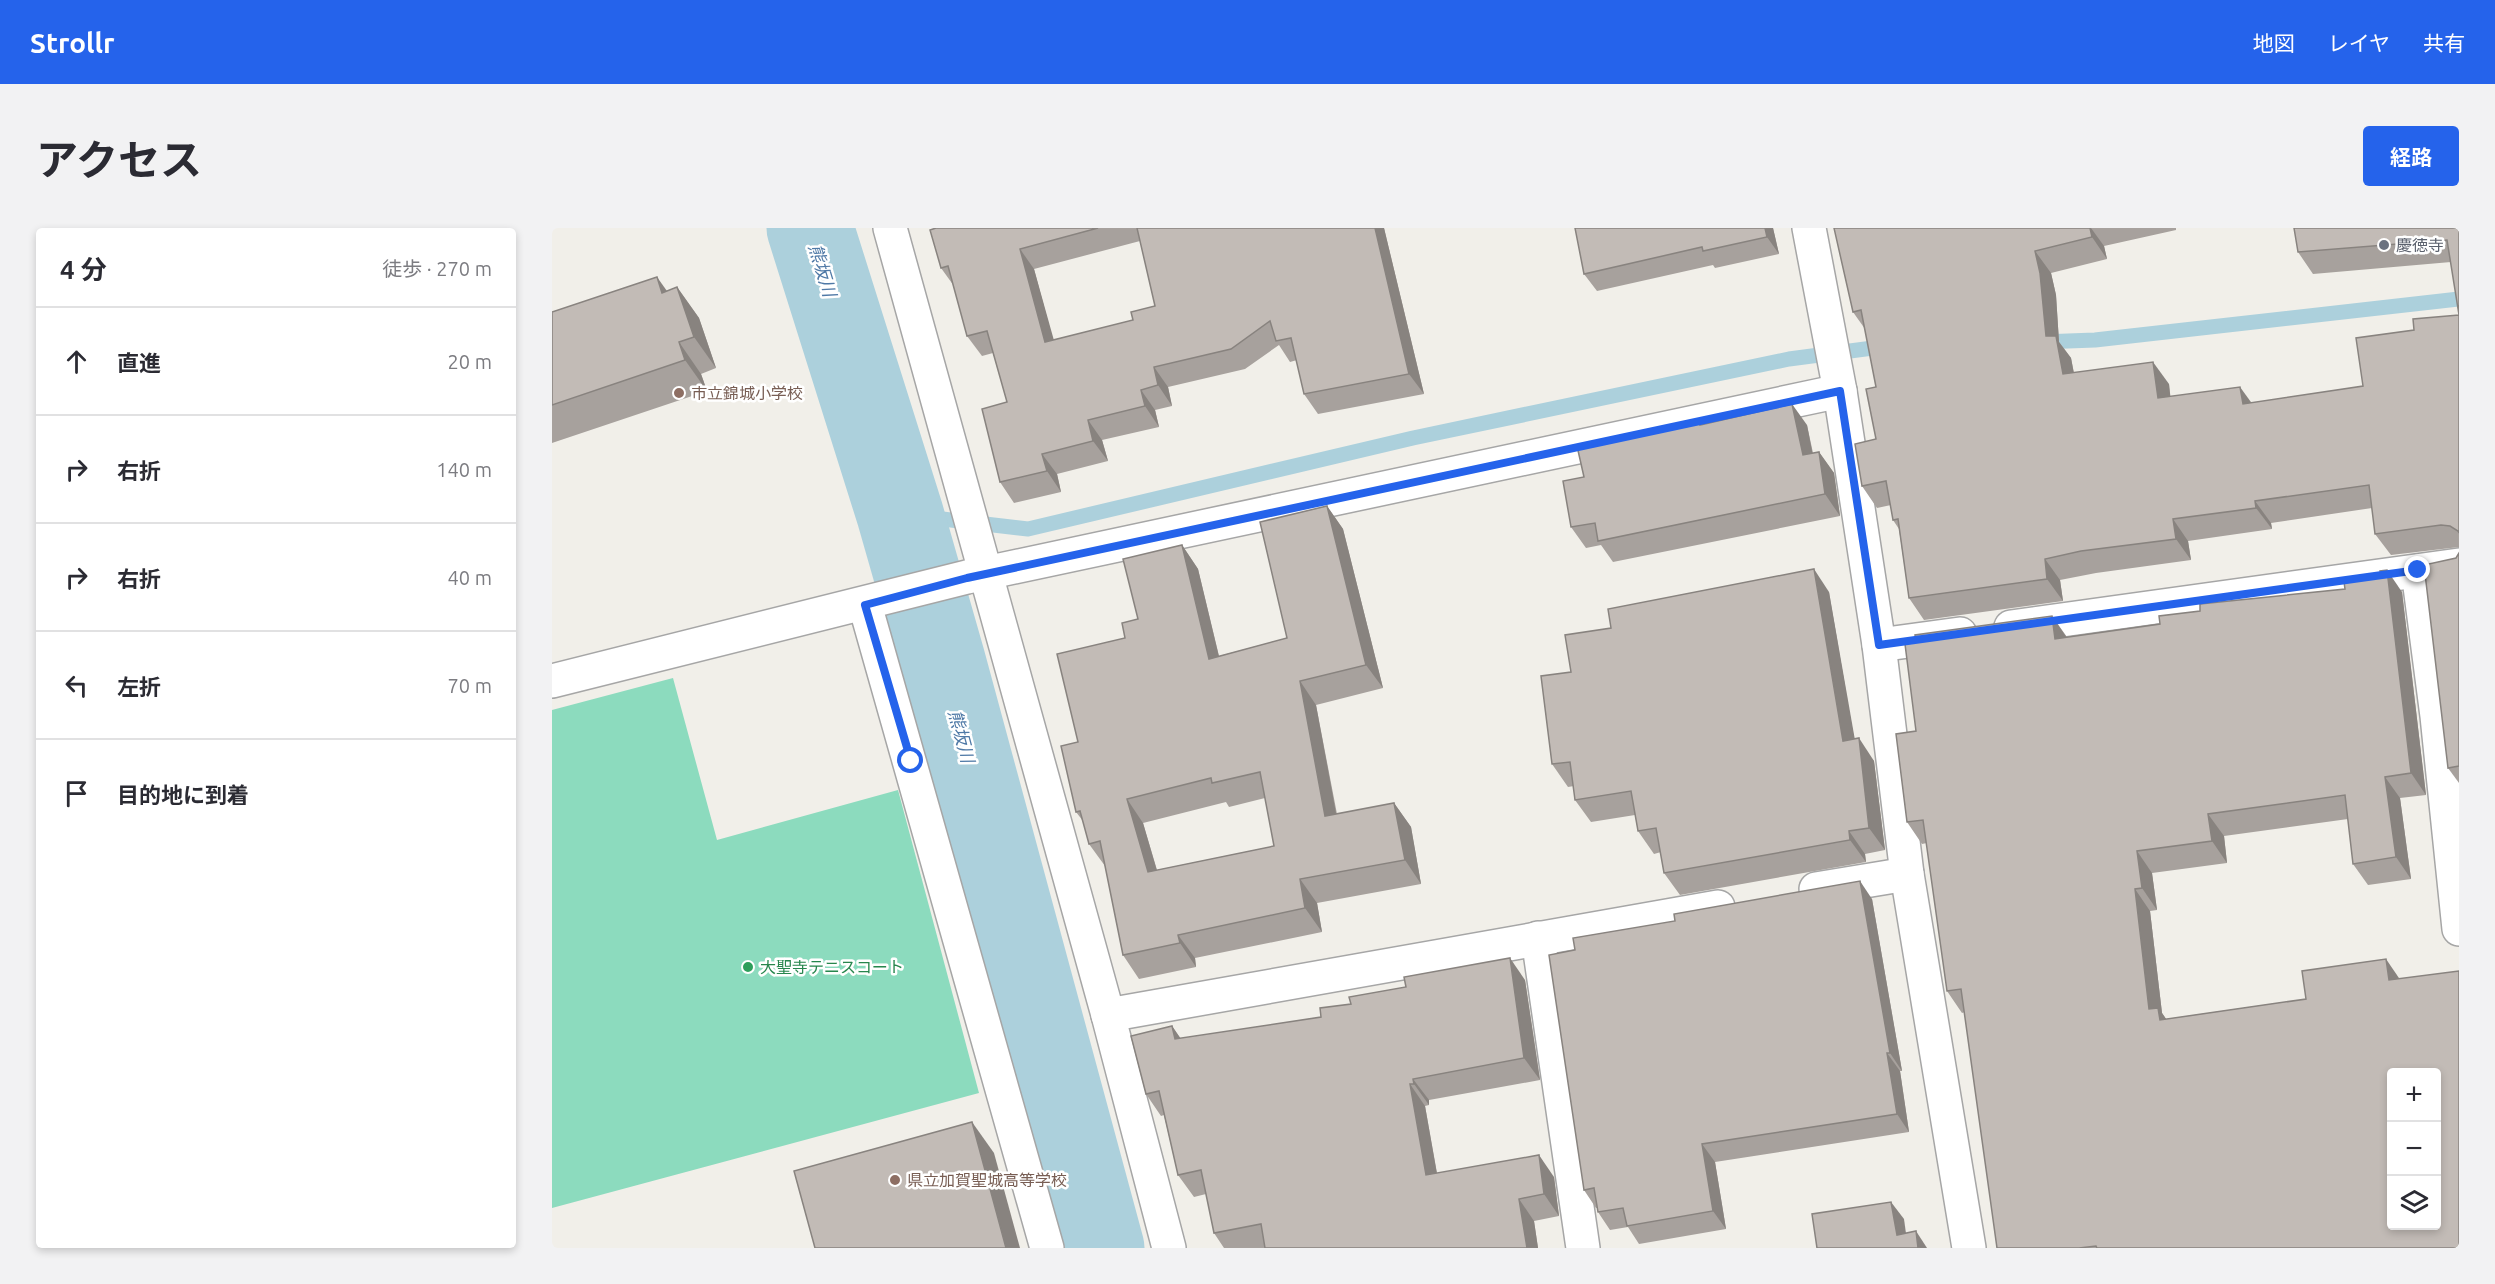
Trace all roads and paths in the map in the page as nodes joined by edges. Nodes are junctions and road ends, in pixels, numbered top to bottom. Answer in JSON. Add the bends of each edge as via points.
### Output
{"nodes":[{"id":1,"x":890,"y":228,"type":"edge"},
{"id":2,"x":1809,"y":228,"type":"edge"},
{"id":3,"x":1840,"y":391,"type":"junction"},
{"id":4,"x":2459,"y":564,"type":"edge"},
{"id":5,"x":2418,"y":570,"type":"junction"},
{"id":6,"x":976,"y":576,"type":"junction"},
{"id":7,"x":878,"y":601,"type":"junction"},
{"id":8,"x":1879,"y":645,"type":"junction"},
{"id":9,"x":552,"y":681,"type":"edge"},
{"id":10,"x":1907,"y":874,"type":"junction"},
{"id":11,"x":1791,"y":894,"type":"edge"},
{"id":12,"x":1745,"y":902,"type":"edge"},
{"id":13,"x":2459,"y":929,"type":"edge"},
{"id":14,"x":1538,"y":938,"type":"junction"},
{"id":15,"x":1108,"y":1016,"type":"junction"},
{"id":16,"x":1047,"y":1248,"type":"edge"},
{"id":17,"x":1168,"y":1248,"type":"edge"},
{"id":18,"x":1583,"y":1248,"type":"edge"},
{"id":19,"x":1969,"y":1248,"type":"edge"}],
"edges":[{"from":1,"to":6,"type":"street"},
{"from":2,"to":3,"type":"street"},
{"from":3,"to":6,"type":"street"},
{"from":3,"to":8,"type":"street"},
{"from":4,"to":5,"type":"street"},
{"from":5,"to":8,"type":"street"},
{"from":5,"to":13,"type":"street"},
{"from":6,"to":7,"type":"street"},
{"from":6,"to":15,"type":"street"},
{"from":7,"to":9,"type":"street"},
{"from":7,"to":16,"type":"street"},
{"from":8,"to":10,"type":"street"},
{"from":10,"to":11,"type":"street"},
{"from":10,"to":19,"type":"street"},
{"from":12,"to":14,"type":"street"},
{"from":14,"to":15,"type":"street"},
{"from":14,"to":18,"type":"street"},
{"from":15,"to":17,"type":"street"}]}
